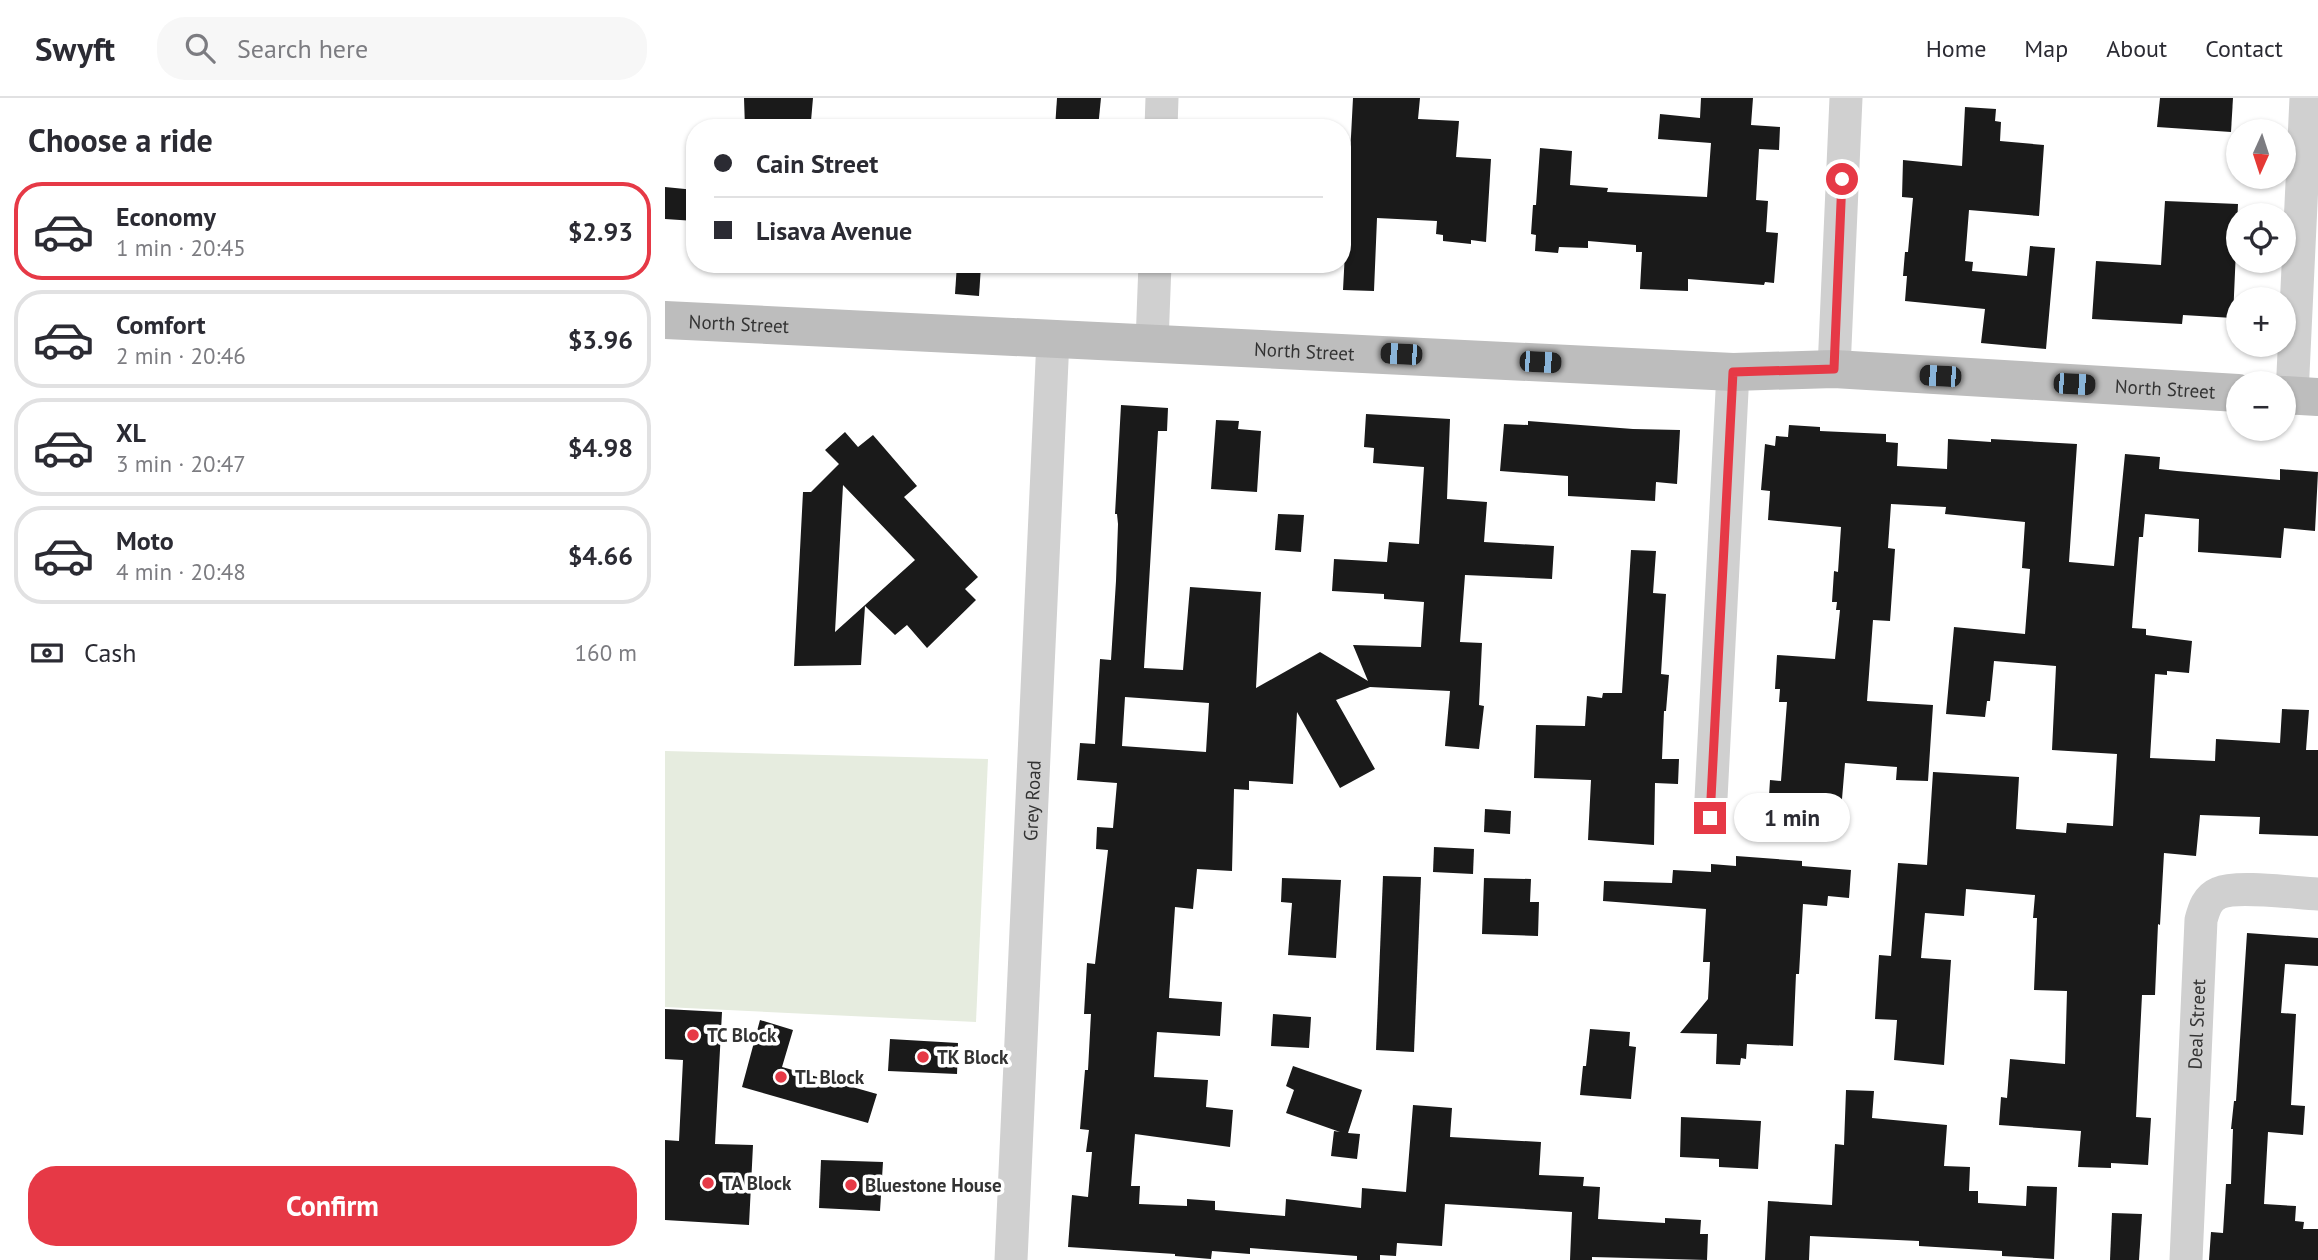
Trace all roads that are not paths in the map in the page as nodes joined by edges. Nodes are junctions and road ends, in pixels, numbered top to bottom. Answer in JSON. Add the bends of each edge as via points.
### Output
{"nodes":[{"id":1,"x":1163,"y":98,"type":"edge"},
{"id":2,"x":1846,"y":98,"type":"edge"},
{"id":3,"x":2306,"y":98,"type":"edge"},
{"id":4,"x":1162,"y":119,"type":"edge"},
{"id":5,"x":1155,"y":273,"type":"edge"},
{"id":6,"x":665,"y":320,"type":"edge"},
{"id":7,"x":1053,"y":339,"type":"junction"},
{"id":8,"x":1152,"y":344,"type":"junction"},
{"id":9,"x":1834,"y":369,"type":"junction"},
{"id":10,"x":1733,"y":372,"type":"junction"},
{"id":11,"x":2226,"y":392,"type":"edge"},
{"id":12,"x":2298,"y":396,"type":"edge"},
{"id":13,"x":1710,"y":818,"type":"dead end"},
{"id":14,"x":2318,"y":894,"type":"edge"},
{"id":15,"x":1011,"y":1260,"type":"edge"},
{"id":16,"x":2186,"y":1260,"type":"edge"}],
"edges":[{"from":1,"to":4,"type":"street"},
{"from":2,"to":9,"type":"street"},
{"from":3,"to":12,"type":"street"},
{"from":5,"to":8,"type":"street"},
{"from":6,"to":7,"type":"street","name":"North Street"},
{"from":7,"to":8,"type":"street","name":"North Street"},
{"from":7,"to":15,"type":"street","name":"Grey Road"},
{"from":8,"to":10,"type":"street","name":"North Street"},
{"from":9,"to":10,"type":"street","name":"North Street"},
{"from":9,"to":11,"type":"street","name":"North Street"},
{"from":10,"to":13,"type":"street"},
{"from":14,"to":16,"type":"street","name":"Deal Street","via":[[2234,890],[2217,894],[2206,904],[2201,920]]}]}
